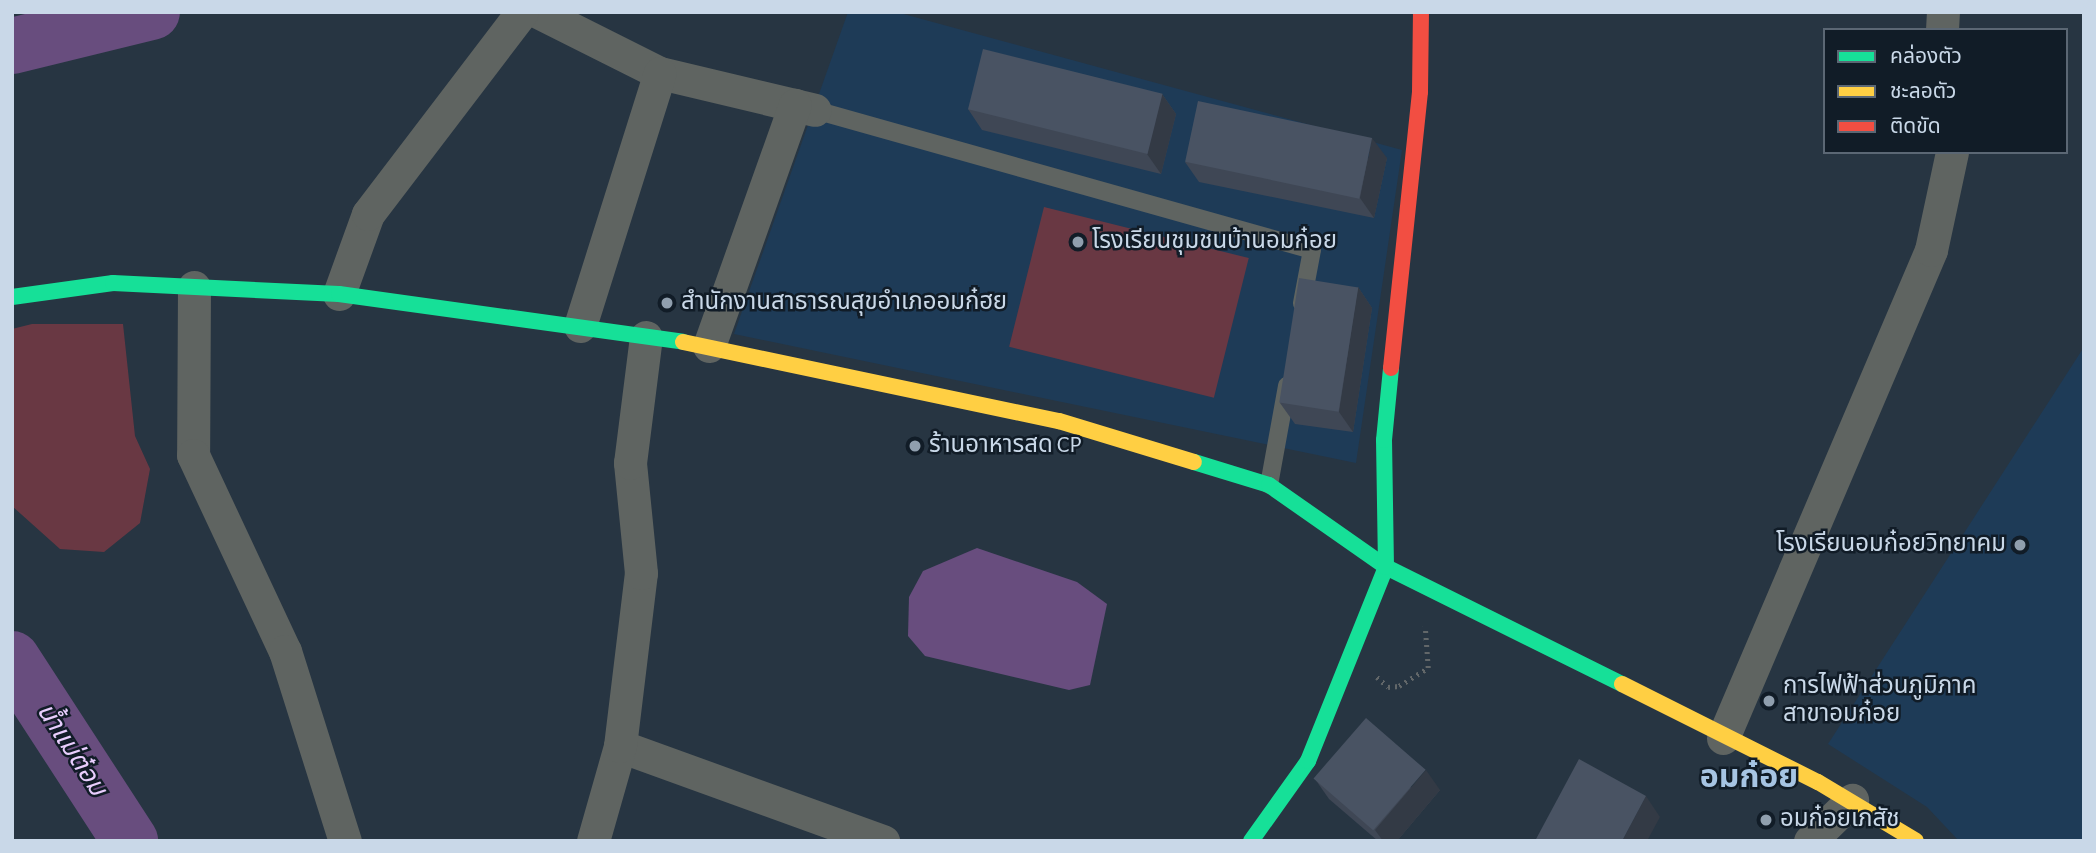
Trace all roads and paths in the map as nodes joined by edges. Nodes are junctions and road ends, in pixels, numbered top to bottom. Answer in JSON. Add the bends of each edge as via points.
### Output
{"nodes":[{"id":1,"x":522,"y":12,"type":"edge"},
{"id":2,"x":538,"y":12,"type":"edge"},
{"id":3,"x":1421,"y":12,"type":"edge"},
{"id":4,"x":660,"y":73,"type":"junction"},
{"id":5,"x":805,"y":107,"type":"junction"},
{"id":6,"x":1952,"y":154,"type":"edge"},
{"id":7,"x":194,"y":287,"type":"junction"},
{"id":8,"x":339,"y":294,"type":"junction"},
{"id":9,"x":12,"y":297,"type":"edge"},
{"id":10,"x":580,"y":326,"type":"junction"},
{"id":11,"x":1298,"y":328,"type":"edge"},
{"id":12,"x":646,"y":337,"type":"junction"},
{"id":13,"x":709,"y":346,"type":"junction"},
{"id":14,"x":1291,"y":368,"type":"edge"},
{"id":15,"x":1269,"y":485,"type":"junction"},
{"id":16,"x":1386,"y":567,"type":"junction"},
{"id":17,"x":1425,"y":587,"type":"junction"},
{"id":18,"x":1353,"y":659,"type":"junction"},
{"id":19,"x":1723,"y":738,"type":"junction"},
{"id":20,"x":620,"y":746,"type":"junction"},
{"id":21,"x":1852,"y":800,"type":"junction"},
{"id":22,"x":345,"y":841,"type":"edge"},
{"id":23,"x":593,"y":841,"type":"edge"},
{"id":24,"x":883,"y":841,"type":"edge"},
{"id":25,"x":1251,"y":841,"type":"edge"},
{"id":26,"x":1810,"y":841,"type":"edge"},
{"id":27,"x":1916,"y":841,"type":"edge"}],
"edges":[{"from":1,"to":8,"type":"street","via":[[368,214]]},
{"from":2,"to":4,"type":"street"},
{"from":3,"to":16,"type":"street","via":[[1420,92],[1384,440]]},
{"from":4,"to":5,"type":"street"},
{"from":4,"to":10,"type":"street"},
{"from":5,"to":11,"type":"lane","via":[[1312,250]]},
{"from":5,"to":13,"type":"street"},
{"from":6,"to":19,"type":"street","via":[[1931,250]]},
{"from":7,"to":8,"type":"street"},
{"from":7,"to":9,"type":"street","via":[[113,283]]},
{"from":7,"to":22,"type":"street","via":[[193,455],[285,651]]},
{"from":8,"to":10,"type":"street"},
{"from":10,"to":12,"type":"street"},
{"from":12,"to":13,"type":"street"},
{"from":12,"to":20,"type":"street","via":[[630,463],[641,573]]},
{"from":13,"to":15,"type":"street","via":[[1059,421]]},
{"from":14,"to":15,"type":"lane"},
{"from":15,"to":16,"type":"street"},
{"from":16,"to":17,"type":"street"},
{"from":16,"to":18,"type":"street"},
{"from":17,"to":18,"type":"path","via":[[1428,668],[1416,681],[1388,687]]},
{"from":17,"to":19,"type":"street"},
{"from":18,"to":25,"type":"street","via":[[1308,761]]},
{"from":19,"to":21,"type":"street"},
{"from":20,"to":23,"type":"street"},
{"from":20,"to":24,"type":"street"},
{"from":21,"to":26,"type":"street"},
{"from":21,"to":27,"type":"street"}]}
